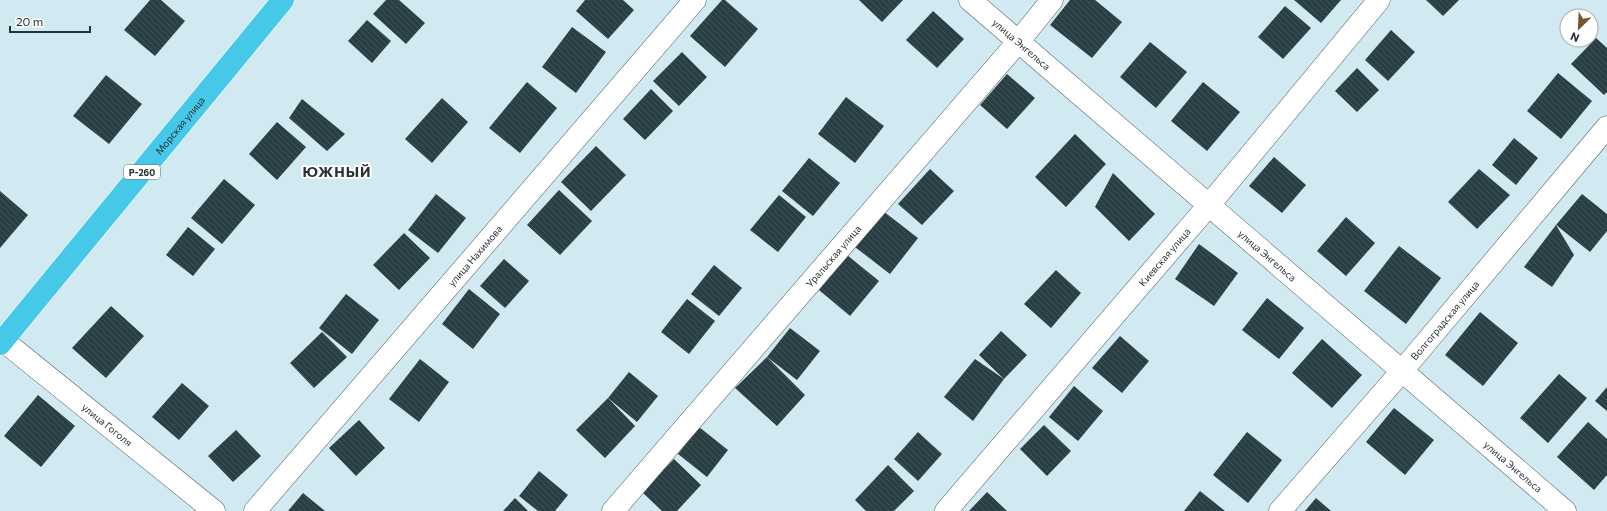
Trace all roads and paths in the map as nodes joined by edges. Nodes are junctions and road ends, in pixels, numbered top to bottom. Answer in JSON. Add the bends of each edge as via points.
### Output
{"nodes":[{"id":1,"x":283,"y":0,"type":"edge"},
{"id":2,"x":695,"y":0,"type":"edge"},
{"id":3,"x":970,"y":0,"type":"edge"},
{"id":4,"x":1052,"y":0,"type":"edge"},
{"id":5,"x":1379,"y":0,"type":"edge"},
{"id":6,"x":1018,"y":42,"type":"junction"},
{"id":7,"x":1607,"y":127,"type":"edge"},
{"id":8,"x":1209,"y":204,"type":"junction"},
{"id":9,"x":1,"y":341,"type":"edge"},
{"id":10,"x":1402,"y":371,"type":"junction"},
{"id":11,"x":214,"y":511,"type":"edge"},
{"id":12,"x":255,"y":511,"type":"edge"},
{"id":13,"x":613,"y":511,"type":"edge"},
{"id":14,"x":946,"y":511,"type":"edge"},
{"id":15,"x":1280,"y":511,"type":"edge"},
{"id":16,"x":1565,"y":511,"type":"edge"}],
"edges":[{"from":1,"to":9,"type":"highway","name":"Морская улица","number":"Р-260"},
{"from":2,"to":12,"type":"street","name":"улица Нахимова"},
{"from":3,"to":6,"type":"street","name":"улица Энгельса"},
{"from":4,"to":6,"type":"street","name":"Уральская улица"},
{"from":5,"to":8,"type":"street","name":"Киевская улица"},
{"from":6,"to":8,"type":"street","name":"улица Энгельса"},
{"from":6,"to":13,"type":"street","name":"Уральская улица"},
{"from":7,"to":10,"type":"street","name":"Волгоградская улица"},
{"from":8,"to":10,"type":"street","name":"улица Энгельса"},
{"from":8,"to":14,"type":"street","name":"Киевская улица"},
{"from":9,"to":11,"type":"street","name":"улица Гоголя"},
{"from":10,"to":15,"type":"street","name":"Волгоградская улица"},
{"from":10,"to":16,"type":"street","name":"улица Энгельса"}]}
